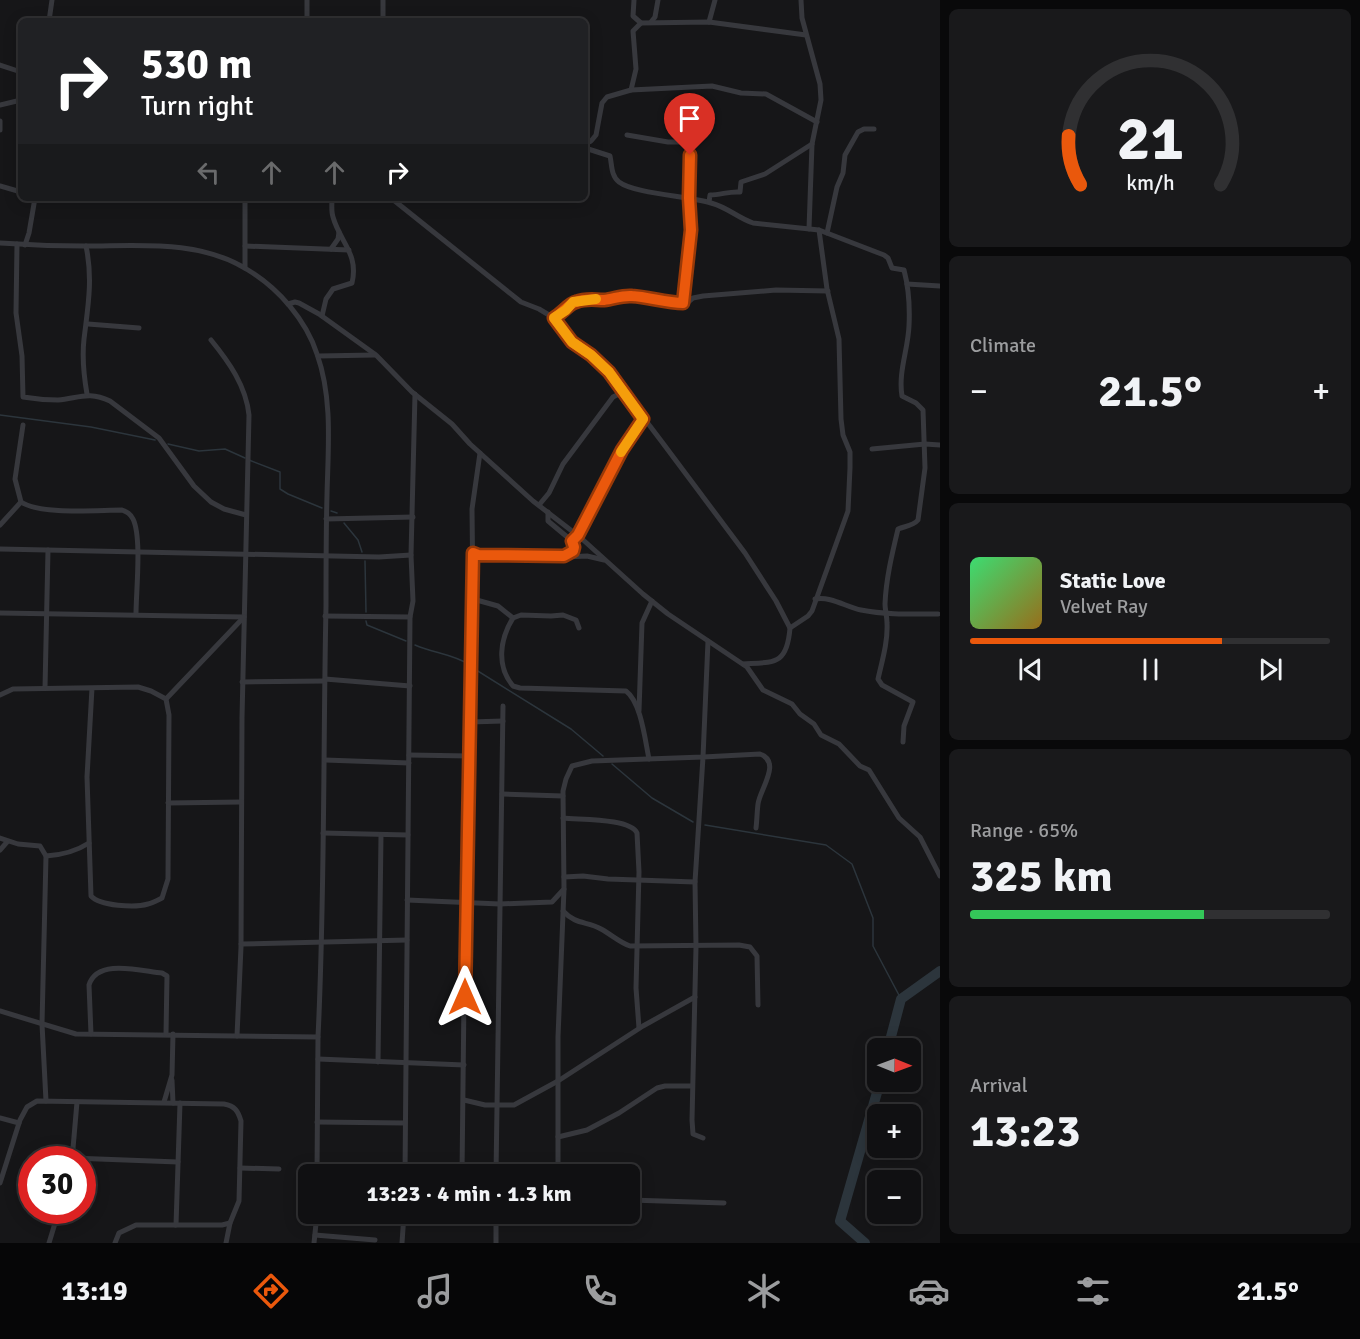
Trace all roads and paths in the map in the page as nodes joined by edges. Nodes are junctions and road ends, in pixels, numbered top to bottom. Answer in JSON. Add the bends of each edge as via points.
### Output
{"nodes":[{"id":1,"x":52,"y":0,"type":"edge"},
{"id":2,"x":307,"y":0,"type":"edge"},
{"id":3,"x":383,"y":0,"type":"edge"},
{"id":4,"x":634,"y":0,"type":"edge"},
{"id":5,"x":658,"y":0,"type":"edge"},
{"id":6,"x":715,"y":0,"type":"edge"},
{"id":7,"x":801,"y":0,"type":"edge"},
{"id":8,"x":633,"y":16,"type":"junction"},
{"id":9,"x":49,"y":18,"type":"edge"},
{"id":10,"x":307,"y":18,"type":"edge"},
{"id":11,"x":382,"y":18,"type":"edge"},
{"id":12,"x":641,"y":22,"type":"junction"},
{"id":13,"x":651,"y":22,"type":"junction"},
{"id":14,"x":709,"y":22,"type":"junction"},
{"id":15,"x":633,"y":31,"type":"junction"},
{"id":16,"x":806,"y":35,"type":"junction"},
{"id":17,"x":0,"y":64,"type":"edge"},
{"id":18,"x":18,"y":71,"type":"edge"},
{"id":19,"x":631,"y":90,"type":"junction"},
{"id":20,"x":18,"y":101,"type":"edge"},
{"id":21,"x":0,"y":105,"type":"edge"},
{"id":22,"x":0,"y":121,"type":"edge"},
{"id":23,"x":817,"y":122,"type":"junction"},
{"id":24,"x":874,"y":129,"type":"dead end"},
{"id":25,"x":0,"y":130,"type":"edge"},
{"id":26,"x":627,"y":135,"type":"dead end"},
{"id":27,"x":588,"y":144,"type":"edge"},
{"id":28,"x":812,"y":144,"type":"junction"},
{"id":29,"x":588,"y":147,"type":"edge"},
{"id":30,"x":0,"y":186,"type":"edge"},
{"id":31,"x":18,"y":191,"type":"edge"},
{"id":32,"x":689,"y":198,"type":"junction"},
{"id":33,"x":35,"y":201,"type":"edge"},
{"id":34,"x":245,"y":201,"type":"edge"},
{"id":35,"x":332,"y":201,"type":"edge"},
{"id":36,"x":395,"y":201,"type":"edge"},
{"id":37,"x":709,"y":202,"type":"junction"},
{"id":38,"x":808,"y":229,"type":"junction"},
{"id":39,"x":339,"y":230,"type":"junction"},
{"id":40,"x":819,"y":230,"type":"junction"},
{"id":41,"x":827,"y":233,"type":"junction"},
{"id":42,"x":0,"y":243,"type":"edge"},
{"id":43,"x":17,"y":244,"type":"junction"},
{"id":44,"x":25,"y":244,"type":"junction"},
{"id":45,"x":86,"y":246,"type":"junction"},
{"id":46,"x":245,"y":246,"type":"junction"},
{"id":47,"x":331,"y":249,"type":"junction"},
{"id":48,"x":349,"y":250,"type":"junction"},
{"id":49,"x":245,"y":268,"type":"junction"},
{"id":50,"x":907,"y":284,"type":"junction"},
{"id":51,"x":940,"y":286,"type":"edge"},
{"id":52,"x":828,"y":291,"type":"junction"},
{"id":53,"x":683,"y":303,"type":"junction"},
{"id":54,"x":288,"y":304,"type":"junction"},
{"id":55,"x":322,"y":316,"type":"junction"},
{"id":56,"x":554,"y":318,"type":"junction"},
{"id":57,"x":87,"y":324,"type":"junction"},
{"id":58,"x":139,"y":328,"type":"dead end"},
{"id":59,"x":211,"y":340,"type":"dead end"},
{"id":60,"x":376,"y":355,"type":"junction"},
{"id":61,"x":318,"y":356,"type":"junction"},
{"id":62,"x":623,"y":392,"type":"junction"},
{"id":63,"x":87,"y":394,"type":"junction"},
{"id":64,"x":415,"y":394,"type":"junction"},
{"id":65,"x":643,"y":419,"type":"junction"},
{"id":66,"x":23,"y":425,"type":"dead end"},
{"id":67,"x":925,"y":444,"type":"junction"},
{"id":68,"x":940,"y":445,"type":"edge"},
{"id":69,"x":872,"y":449,"type":"dead end"},
{"id":70,"x":480,"y":453,"type":"junction"},
{"id":71,"x":21,"y":502,"type":"junction"},
{"id":72,"x":539,"y":505,"type":"junction"},
{"id":73,"x":548,"y":512,"type":"junction"},
{"id":74,"x":246,"y":515,"type":"junction"},
{"id":75,"x":413,"y":517,"type":"junction"},
{"id":76,"x":326,"y":519,"type":"junction"},
{"id":77,"x":0,"y":525,"type":"edge"},
{"id":78,"x":578,"y":535,"type":"junction"},
{"id":79,"x":572,"y":541,"type":"junction"},
{"id":80,"x":0,"y":549,"type":"edge"},
{"id":81,"x":48,"y":550,"type":"junction"},
{"id":82,"x":137,"y":553,"type":"junction"},
{"id":83,"x":245,"y":553,"type":"junction"},
{"id":84,"x":473,"y":553,"type":"junction"},
{"id":85,"x":327,"y":555,"type":"junction"},
{"id":86,"x":411,"y":555,"type":"junction"},
{"id":87,"x":564,"y":556,"type":"junction"},
{"id":88,"x":606,"y":560,"type":"junction"},
{"id":89,"x":473,"y":599,"type":"junction"},
{"id":90,"x":815,"y":599,"type":"junction"},
{"id":91,"x":652,"y":601,"type":"junction"},
{"id":92,"x":0,"y":613,"type":"edge"},
{"id":93,"x":46,"y":613,"type":"junction"},
{"id":94,"x":885,"y":613,"type":"junction"},
{"id":95,"x":136,"y":614,"type":"junction"},
{"id":96,"x":938,"y":615,"type":"dead end"},
{"id":97,"x":326,"y":616,"type":"junction"},
{"id":98,"x":244,"y":617,"type":"junction"},
{"id":99,"x":410,"y":617,"type":"junction"},
{"id":100,"x":513,"y":618,"type":"junction"},
{"id":101,"x":579,"y":628,"type":"dead end"},
{"id":102,"x":790,"y":628,"type":"junction"},
{"id":103,"x":708,"y":641,"type":"junction"},
{"id":104,"x":742,"y":664,"type":"junction"},
{"id":105,"x":325,"y":680,"type":"junction"},
{"id":106,"x":242,"y":682,"type":"junction"},
{"id":107,"x":410,"y":686,"type":"junction"},
{"id":108,"x":45,"y":688,"type":"junction"},
{"id":109,"x":92,"y":688,"type":"junction"},
{"id":110,"x":0,"y":695,"type":"edge"},
{"id":111,"x":166,"y":699,"type":"junction"},
{"id":112,"x":504,"y":706,"type":"dead end"},
{"id":113,"x":639,"y":716,"type":"junction"},
{"id":114,"x":503,"y":721,"type":"junction"},
{"id":115,"x":470,"y":722,"type":"junction"},
{"id":116,"x":903,"y":742,"type":"dead end"},
{"id":117,"x":409,"y":755,"type":"junction"},
{"id":118,"x":470,"y":756,"type":"junction"},
{"id":119,"x":703,"y":757,"type":"junction"},
{"id":120,"x":649,"y":759,"type":"junction"},
{"id":121,"x":325,"y":760,"type":"junction"},
{"id":122,"x":409,"y":763,"type":"junction"},
{"id":123,"x":502,"y":794,"type":"junction"},
{"id":124,"x":563,"y":796,"type":"junction"},
{"id":125,"x":241,"y":802,"type":"junction"},
{"id":126,"x":168,"y":803,"type":"junction"},
{"id":127,"x":563,"y":818,"type":"junction"},
{"id":128,"x":756,"y":828,"type":"dead end"},
{"id":129,"x":323,"y":833,"type":"junction"},
{"id":130,"x":381,"y":835,"type":"junction"},
{"id":131,"x":408,"y":835,"type":"junction"},
{"id":132,"x":0,"y":838,"type":"edge"},
{"id":133,"x":7,"y":842,"type":"junction"},
{"id":134,"x":88,"y":843,"type":"junction"},
{"id":135,"x":0,"y":849,"type":"edge"},
{"id":136,"x":46,"y":856,"type":"junction"},
{"id":137,"x":940,"y":876,"type":"edge"},
{"id":138,"x":564,"y":877,"type":"junction"},
{"id":139,"x":638,"y":880,"type":"junction"},
{"id":140,"x":694,"y":882,"type":"junction"},
{"id":141,"x":564,"y":889,"type":"junction"},
{"id":142,"x":407,"y":900,"type":"junction"},
{"id":143,"x":467,"y":902,"type":"junction"},
{"id":144,"x":500,"y":904,"type":"junction"},
{"id":145,"x":563,"y":911,"type":"junction"},
{"id":146,"x":407,"y":940,"type":"junction"},
{"id":147,"x":379,"y":941,"type":"junction"},
{"id":148,"x":321,"y":943,"type":"junction"},
{"id":149,"x":241,"y":944,"type":"junction"},
{"id":150,"x":638,"y":946,"type":"junction"},
{"id":151,"x":696,"y":947,"type":"junction"},
{"id":152,"x":695,"y":997,"type":"junction"},
{"id":153,"x":758,"y":1005,"type":"dead end"},
{"id":154,"x":0,"y":1011,"type":"edge"},
{"id":155,"x":42,"y":1024,"type":"junction"},
{"id":156,"x":639,"y":1028,"type":"junction"},
{"id":157,"x":91,"y":1034,"type":"junction"},
{"id":158,"x":166,"y":1034,"type":"junction"},
{"id":159,"x":173,"y":1034,"type":"junction"},
{"id":160,"x":237,"y":1036,"type":"junction"},
{"id":161,"x":318,"y":1037,"type":"junction"},
{"id":162,"x":318,"y":1059,"type":"junction"},
{"id":163,"x":378,"y":1062,"type":"junction"},
{"id":164,"x":407,"y":1063,"type":"junction"},
{"id":165,"x":464,"y":1065,"type":"junction"},
{"id":166,"x":172,"y":1075,"type":"junction"},
{"id":167,"x":558,"y":1081,"type":"junction"},
{"id":168,"x":692,"y":1086,"type":"junction"},
{"id":169,"x":464,"y":1100,"type":"junction"},
{"id":170,"x":46,"y":1101,"type":"junction"},
{"id":171,"x":77,"y":1101,"type":"junction"},
{"id":172,"x":164,"y":1102,"type":"junction"},
{"id":173,"x":173,"y":1103,"type":"junction"},
{"id":174,"x":180,"y":1103,"type":"junction"},
{"id":175,"x":497,"y":1106,"type":"junction"},
{"id":176,"x":0,"y":1118,"type":"edge"},
{"id":177,"x":317,"y":1122,"type":"junction"},
{"id":178,"x":405,"y":1123,"type":"junction"},
{"id":179,"x":19,"y":1124,"type":"junction"},
{"id":180,"x":558,"y":1137,"type":"junction"},
{"id":181,"x":703,"y":1138,"type":"dead end"},
{"id":182,"x":73,"y":1146,"type":"edge"},
{"id":183,"x":96,"y":1160,"type":"edge"},
{"id":184,"x":178,"y":1162,"type":"junction"},
{"id":185,"x":317,"y":1164,"type":"edge"},
{"id":186,"x":405,"y":1164,"type":"edge"},
{"id":187,"x":462,"y":1164,"type":"edge"},
{"id":188,"x":496,"y":1164,"type":"edge"},
{"id":189,"x":558,"y":1164,"type":"edge"},
{"id":190,"x":240,"y":1168,"type":"junction"},
{"id":191,"x":279,"y":1169,"type":"dead end"},
{"id":192,"x":0,"y":1184,"type":"edge"},
{"id":193,"x":640,"y":1200,"type":"edge"},
{"id":194,"x":724,"y":1203,"type":"dead end"},
{"id":195,"x":230,"y":1223,"type":"junction"},
{"id":196,"x":55,"y":1224,"type":"edge"},
{"id":197,"x":316,"y":1224,"type":"edge"},
{"id":198,"x":403,"y":1224,"type":"edge"},
{"id":199,"x":496,"y":1224,"type":"edge"},
{"id":200,"x":176,"y":1225,"type":"junction"},
{"id":201,"x":315,"y":1235,"type":"junction"},
{"id":202,"x":375,"y":1240,"type":"dead end"},
{"id":203,"x":368,"y":1241,"type":"edge"},
{"id":204,"x":49,"y":1243,"type":"edge"},
{"id":205,"x":116,"y":1243,"type":"edge"},
{"id":206,"x":226,"y":1243,"type":"edge"},
{"id":207,"x":314,"y":1243,"type":"edge"},
{"id":208,"x":402,"y":1243,"type":"edge"},
{"id":209,"x":496,"y":1243,"type":"edge"}],
"edges":[{"from":1,"to":9,"type":"street"},
{"from":2,"to":10,"type":"street"},
{"from":3,"to":11,"type":"street"},
{"from":4,"to":8,"type":"street"},
{"from":5,"to":13,"type":"street"},
{"from":6,"to":14,"type":"street"},
{"from":7,"to":16,"type":"street"},
{"from":8,"to":12,"type":"street"},
{"from":8,"to":15,"type":"street"},
{"from":12,"to":13,"type":"street"},
{"from":12,"to":15,"type":"street"},
{"from":13,"to":14,"type":"street"},
{"from":14,"to":16,"type":"street"},
{"from":15,"to":19,"type":"street","via":[[636,69]]},
{"from":16,"to":23,"type":"street","via":[[820,84]]},
{"from":17,"to":18,"type":"street"},
{"from":19,"to":23,"type":"street","via":[[712,86],[765,94]]},
{"from":19,"to":27,"type":"street","via":[[607,97],[602,103],[596,135]]},
{"from":20,"to":21,"type":"street"},
{"from":22,"to":25,"type":"street"},
{"from":23,"to":28,"type":"street"},
{"from":24,"to":41,"type":"street","via":[[858,132],[845,156]]},
{"from":26,"to":32,"type":"street","via":[[688,142]]},
{"from":28,"to":37,"type":"street","via":[[765,174],[741,182],[740,192],[710,195]]},
{"from":28,"to":38,"type":"street"},
{"from":29,"to":32,"type":"street","via":[[610,156],[615,177],[622,184]]},
{"from":30,"to":31,"type":"street"},
{"from":32,"to":37,"type":"street"},
{"from":32,"to":53,"type":"street","via":[[691,230]]},
{"from":33,"to":44,"type":"street"},
{"from":34,"to":46,"type":"street"},
{"from":35,"to":39,"type":"street","via":[[332,216]]},
{"from":36,"to":56,"type":"street","via":[[521,302]]},
{"from":37,"to":38,"type":"street","via":[[729,208],[753,223]]},
{"from":38,"to":40,"type":"street"},
{"from":39,"to":47,"type":"street"},
{"from":39,"to":48,"type":"street"},
{"from":40,"to":41,"type":"street"},
{"from":40,"to":52,"type":"street"},
{"from":41,"to":50,"type":"street","via":[[884,255],[892,268],[904,270]]},
{"from":42,"to":43,"type":"street"},
{"from":43,"to":44,"type":"street"},
{"from":43,"to":63,"type":"street","via":[[16,313],[23,397],[60,400]]},
{"from":44,"to":45,"type":"street"},
{"from":45,"to":49,"type":"street","via":[[138,244],[179,248]]},
{"from":45,"to":57,"type":"street","via":[[90,275]]},
{"from":46,"to":47,"type":"street"},
{"from":46,"to":49,"type":"street"},
{"from":47,"to":48,"type":"street"},
{"from":48,"to":55,"type":"street","via":[[354,260],[352,283],[333,289]]},
{"from":49,"to":54,"type":"street"},
{"from":50,"to":51,"type":"street"},
{"from":50,"to":67,"type":"street","via":[[909,325],[901,390],[902,396],[923,410]]},
{"from":52,"to":53,"type":"street","via":[[776,290],[704,296]]},
{"from":52,"to":90,"type":"street","via":[[839,339],[841,419],[850,468],[848,511]]},
{"from":53,"to":56,"type":"street","via":[[632,296],[592,298],[573,302]]},
{"from":54,"to":55,"type":"street","via":[[299,303]]},
{"from":54,"to":61,"type":"street"},
{"from":55,"to":60,"type":"street"},
{"from":56,"to":62,"type":"street","via":[[572,342],[609,372]]},
{"from":57,"to":58,"type":"street"},
{"from":57,"to":63,"type":"street"},
{"from":59,"to":74,"type":"street","via":[[238,378],[249,408]]},
{"from":60,"to":61,"type":"street"},
{"from":60,"to":64,"type":"street"},
{"from":61,"to":76,"type":"street","via":[[328,420]]},
{"from":62,"to":65,"type":"street"},
{"from":62,"to":72,"type":"street","via":[[613,397],[563,464]]},
{"from":63,"to":74,"type":"street","via":[[111,401],[159,438],[194,486],[211,502]]},
{"from":64,"to":70,"type":"street"},
{"from":64,"to":75,"type":"street"},
{"from":65,"to":78,"type":"street","via":[[622,450]]},
{"from":65,"to":102,"type":"street","via":[[745,553]]},
{"from":66,"to":71,"type":"street","via":[[15,479]]},
{"from":67,"to":68,"type":"street"},
{"from":67,"to":69,"type":"street"},
{"from":67,"to":94,"type":"street","via":[[918,520],[898,529],[889,564]]},
{"from":70,"to":72,"type":"street"},
{"from":70,"to":84,"type":"street","via":[[472,509]]},
{"from":71,"to":77,"type":"street"},
{"from":71,"to":82,"type":"street","via":[[56,510],[125,511],[134,520]]},
{"from":72,"to":73,"type":"street"},
{"from":73,"to":78,"type":"street"},
{"from":73,"to":79,"type":"street","via":[[548,521]]},
{"from":74,"to":83,"type":"street"},
{"from":75,"to":76,"type":"street"},
{"from":75,"to":86,"type":"street"},
{"from":76,"to":85,"type":"street"},
{"from":78,"to":79,"type":"street"},
{"from":78,"to":88,"type":"street"},
{"from":79,"to":87,"type":"street","via":[[573,551]]},
{"from":80,"to":81,"type":"street"},
{"from":81,"to":82,"type":"street"},
{"from":81,"to":93,"type":"street"},
{"from":82,"to":83,"type":"street"},
{"from":82,"to":95,"type":"street"},
{"from":83,"to":85,"type":"street"},
{"from":83,"to":98,"type":"street"},
{"from":84,"to":87,"type":"street"},
{"from":84,"to":89,"type":"street"},
{"from":85,"to":86,"type":"street"},
{"from":85,"to":97,"type":"street"},
{"from":86,"to":99,"type":"street"},
{"from":87,"to":88,"type":"street"},
{"from":88,"to":91,"type":"street"},
{"from":89,"to":100,"type":"street","via":[[498,606]]},
{"from":89,"to":115,"type":"street"},
{"from":90,"to":94,"type":"street"},
{"from":90,"to":102,"type":"street","via":[[808,616]]},
{"from":91,"to":103,"type":"street"},
{"from":91,"to":113,"type":"street","via":[[642,624]]},
{"from":92,"to":93,"type":"street"},
{"from":93,"to":95,"type":"street"},
{"from":93,"to":108,"type":"street"},
{"from":94,"to":96,"type":"street"},
{"from":94,"to":116,"type":"street","via":[[886,642],[878,679],[913,702]]},
{"from":95,"to":98,"type":"street"},
{"from":97,"to":99,"type":"street"},
{"from":97,"to":105,"type":"street"},
{"from":98,"to":106,"type":"street"},
{"from":98,"to":111,"type":"street"},
{"from":99,"to":107,"type":"street"},
{"from":100,"to":101,"type":"street","via":[[563,615],[576,620]]},
{"from":100,"to":113,"type":"street","via":[[502,652],[504,673],[513,686],[626,691],[633,696]]},
{"from":102,"to":104,"type":"street","via":[[786,650],[778,660]]},
{"from":103,"to":104,"type":"street"},
{"from":103,"to":119,"type":"street"},
{"from":104,"to":137,"type":"street","via":[[763,690],[792,704],[821,735],[839,744],[868,770],[899,818],[920,837]]},
{"from":105,"to":106,"type":"street"},
{"from":105,"to":107,"type":"street"},
{"from":105,"to":121,"type":"street"},
{"from":106,"to":125,"type":"street"},
{"from":107,"to":117,"type":"street"},
{"from":108,"to":109,"type":"street"},
{"from":108,"to":110,"type":"street","via":[[13,689]]},
{"from":109,"to":111,"type":"street","via":[[138,687]]},
{"from":109,"to":134,"type":"street"},
{"from":111,"to":126,"type":"street"},
{"from":112,"to":114,"type":"street"},
{"from":113,"to":120,"type":"street"},
{"from":114,"to":115,"type":"street"},
{"from":114,"to":123,"type":"street"},
{"from":115,"to":118,"type":"street"},
{"from":117,"to":118,"type":"street"},
{"from":117,"to":122,"type":"street"},
{"from":118,"to":143,"type":"street"},
{"from":119,"to":120,"type":"street"},
{"from":119,"to":128,"type":"street","via":[[760,754],[769,760],[770,771],[758,802]]},
{"from":119,"to":140,"type":"street"},
{"from":120,"to":124,"type":"street","via":[[592,761],[572,766]]},
{"from":121,"to":122,"type":"street"},
{"from":121,"to":129,"type":"street"},
{"from":122,"to":131,"type":"street"},
{"from":123,"to":124,"type":"street"},
{"from":123,"to":144,"type":"street"},
{"from":124,"to":127,"type":"street"},
{"from":125,"to":126,"type":"street"},
{"from":125,"to":149,"type":"street"},
{"from":126,"to":134,"type":"street","via":[[168,879],[162,898],[143,905],[95,901],[91,896]]},
{"from":127,"to":138,"type":"street"},
{"from":127,"to":139,"type":"street","via":[[621,823],[635,829],[639,842]]},
{"from":129,"to":130,"type":"street"},
{"from":129,"to":148,"type":"street"},
{"from":130,"to":131,"type":"street"},
{"from":130,"to":147,"type":"street"},
{"from":131,"to":142,"type":"street"},
{"from":132,"to":133,"type":"street"},
{"from":133,"to":135,"type":"street"},
{"from":133,"to":136,"type":"street","via":[[40,846]]},
{"from":134,"to":136,"type":"street","via":[[77,851]]},
{"from":136,"to":155,"type":"street"},
{"from":138,"to":139,"type":"street"},
{"from":138,"to":141,"type":"street"},
{"from":139,"to":140,"type":"street"},
{"from":139,"to":150,"type":"street"},
{"from":140,"to":151,"type":"street"},
{"from":141,"to":144,"type":"street","via":[[552,902]]},
{"from":141,"to":145,"type":"street"},
{"from":142,"to":143,"type":"street"},
{"from":142,"to":146,"type":"street"},
{"from":143,"to":144,"type":"street"},
{"from":143,"to":165,"type":"street"},
{"from":144,"to":175,"type":"street"},
{"from":145,"to":150,"type":"street","via":[[570,919],[594,926],[622,943]]},
{"from":145,"to":167,"type":"street"},
{"from":146,"to":147,"type":"street"},
{"from":146,"to":164,"type":"street"},
{"from":147,"to":148,"type":"street"},
{"from":147,"to":163,"type":"street"},
{"from":148,"to":149,"type":"street"},
{"from":148,"to":161,"type":"street"},
{"from":149,"to":160,"type":"street"},
{"from":150,"to":151,"type":"street"},
{"from":150,"to":156,"type":"street"},
{"from":151,"to":152,"type":"street"},
{"from":151,"to":153,"type":"street","via":[[750,947],[757,956]]},
{"from":152,"to":156,"type":"street"},
{"from":152,"to":168,"type":"street"},
{"from":154,"to":155,"type":"street"},
{"from":155,"to":157,"type":"street","via":[[73,1034]]},
{"from":155,"to":170,"type":"street"},
{"from":156,"to":167,"type":"street"},
{"from":157,"to":158,"type":"street"},
{"from":157,"to":158,"type":"street","via":[[90,980],[97,972],[116,968],[167,976]]},
{"from":158,"to":159,"type":"street"},
{"from":159,"to":160,"type":"street"},
{"from":159,"to":166,"type":"street"},
{"from":160,"to":161,"type":"street"},
{"from":161,"to":162,"type":"street"},
{"from":162,"to":163,"type":"street"},
{"from":162,"to":177,"type":"street"},
{"from":163,"to":164,"type":"street"},
{"from":164,"to":165,"type":"street"},
{"from":164,"to":178,"type":"street"},
{"from":165,"to":169,"type":"street"},
{"from":166,"to":172,"type":"street"},
{"from":166,"to":173,"type":"street"},
{"from":167,"to":175,"type":"street","via":[[514,1105]]},
{"from":167,"to":180,"type":"street"},
{"from":168,"to":180,"type":"street","via":[[657,1088],[587,1130]]},
{"from":168,"to":181,"type":"street","via":[[693,1134]]},
{"from":169,"to":175,"type":"street"},
{"from":169,"to":187,"type":"street"},
{"from":170,"to":171,"type":"street"},
{"from":170,"to":179,"type":"street","via":[[27,1107]]},
{"from":171,"to":172,"type":"street"},
{"from":171,"to":182,"type":"street"},
{"from":172,"to":173,"type":"street"},
{"from":173,"to":174,"type":"street"},
{"from":174,"to":184,"type":"street"},
{"from":174,"to":190,"type":"street","via":[[233,1106],[241,1121]]},
{"from":175,"to":188,"type":"street"},
{"from":176,"to":179,"type":"street"},
{"from":177,"to":178,"type":"street"},
{"from":177,"to":185,"type":"street"},
{"from":178,"to":186,"type":"street"},
{"from":179,"to":192,"type":"street"},
{"from":180,"to":189,"type":"street"},
{"from":183,"to":184,"type":"street"},
{"from":184,"to":200,"type":"street"},
{"from":190,"to":191,"type":"street"},
{"from":190,"to":195,"type":"street","via":[[239,1201]]},
{"from":193,"to":194,"type":"street"},
{"from":195,"to":200,"type":"street"},
{"from":195,"to":206,"type":"street"},
{"from":196,"to":204,"type":"street"},
{"from":197,"to":201,"type":"street"},
{"from":198,"to":208,"type":"street"},
{"from":199,"to":209,"type":"street"},
{"from":200,"to":205,"type":"street","via":[[136,1225],[119,1233]]},
{"from":201,"to":203,"type":"street"},
{"from":201,"to":207,"type":"street"},
{"from":202,"to":203,"type":"street"}]}
